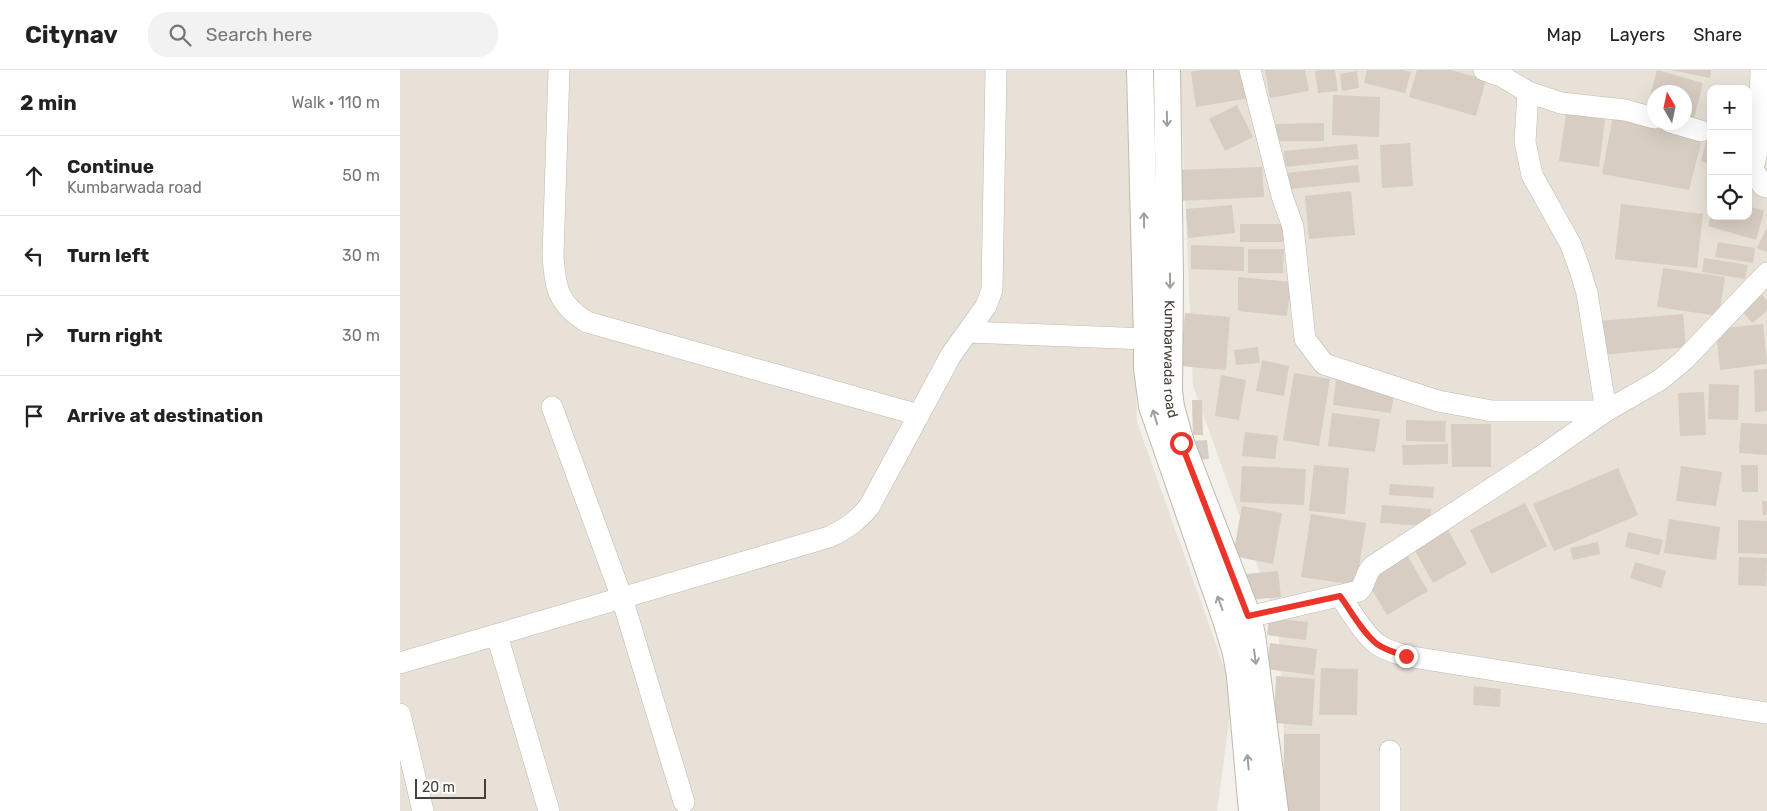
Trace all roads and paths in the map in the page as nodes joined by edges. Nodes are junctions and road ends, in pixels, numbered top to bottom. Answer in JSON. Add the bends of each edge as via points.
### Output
{"nodes":[{"id":1,"x":559,"y":70,"type":"edge"},
{"id":2,"x":996,"y":70,"type":"edge"},
{"id":3,"x":1140,"y":70,"type":"edge"},
{"id":4,"x":1167,"y":70,"type":"edge"},
{"id":5,"x":1250,"y":70,"type":"edge"},
{"id":6,"x":1484,"y":70,"type":"edge"},
{"id":7,"x":1761,"y":70,"type":"edge"},
{"id":8,"x":1528,"y":92,"type":"junction"},
{"id":9,"x":1647,"y":116,"type":"edge"},
{"id":10,"x":1692,"y":128,"type":"edge"},
{"id":11,"x":1701,"y":131,"type":"dead end"},
{"id":12,"x":1767,"y":187,"type":"edge"},
{"id":13,"x":1767,"y":273,"type":"edge"},
{"id":14,"x":968,"y":332,"type":"junction"},
{"id":15,"x":1147,"y":338,"type":"junction"},
{"id":16,"x":552,"y":407,"type":"dead end"},
{"id":17,"x":1606,"y":411,"type":"junction"},
{"id":18,"x":919,"y":415,"type":"junction"},
{"id":19,"x":1340,"y":596,"type":"junction"},
{"id":20,"x":622,"y":598,"type":"junction"},
{"id":21,"x":1248,"y":616,"type":"junction"},
{"id":22,"x":497,"y":634,"type":"junction"},
{"id":23,"x":400,"y":663,"type":"edge"},
{"id":24,"x":1766,"y":713,"type":"edge"},
{"id":25,"x":400,"y":714,"type":"edge"},
{"id":26,"x":1390,"y":751,"type":"dead end"},
{"id":27,"x":684,"y":802,"type":"dead end"},
{"id":28,"x":423,"y":811,"type":"edge"},
{"id":29,"x":548,"y":811,"type":"edge"},
{"id":30,"x":1252,"y":811,"type":"edge"},
{"id":31,"x":1275,"y":811,"type":"edge"},
{"id":32,"x":1390,"y":811,"type":"edge"}],
"edges":[{"from":1,"to":18,"type":"street","via":[[554,278],[561,299],[572,313],[587,322]]},
{"from":2,"to":14,"type":"street","via":[[992,290],[986,306]]},
{"from":15,"to":3,"type":"street","name":"Kumbarwada road","one_way":true},
{"from":4,"to":21,"type":"street","name":"Kumbarwada road","one_way":true,"via":[[1171,407],[1181,443]]},
{"from":5,"to":17,"type":"street","via":[[1293,227],[1305,339],[1324,364],[1438,402],[1492,411]]},
{"from":6,"to":8,"type":"street"},
{"from":7,"to":12,"type":"street","via":[[1758,143],[1753,169]]},
{"from":8,"to":9,"type":"street","via":[[1561,104],[1625,110]]},
{"from":8,"to":17,"type":"street","via":[[1525,142],[1532,176],[1571,245],[1580,270],[1587,293]]},
{"from":10,"to":11,"type":"street"},
{"from":13,"to":17,"type":"street","via":[[1683,361],[1660,380]]},
{"from":14,"to":15,"type":"street"},
{"from":14,"to":18,"type":"street","via":[[951,355]]},
{"from":30,"to":15,"type":"street","name":"Kumbarwada road","one_way":true,"via":[[1236,653],[1152,406]]},
{"from":16,"to":20,"type":"street"},
{"from":17,"to":19,"type":"street","via":[[1373,566],[1359,591]]},
{"from":18,"to":20,"type":"street","via":[[869,507],[843,530],[829,537]]},
{"from":19,"to":21,"type":"street"},
{"from":19,"to":24,"type":"street","via":[[1377,644],[1406,656]]},
{"from":20,"to":22,"type":"street"},
{"from":20,"to":27,"type":"street"},
{"from":21,"to":31,"type":"street","name":"Kumbarwada road","one_way":true},
{"from":22,"to":23,"type":"street"},
{"from":22,"to":29,"type":"street"},
{"from":25,"to":28,"type":"street"},
{"from":26,"to":32,"type":"street"}]}
